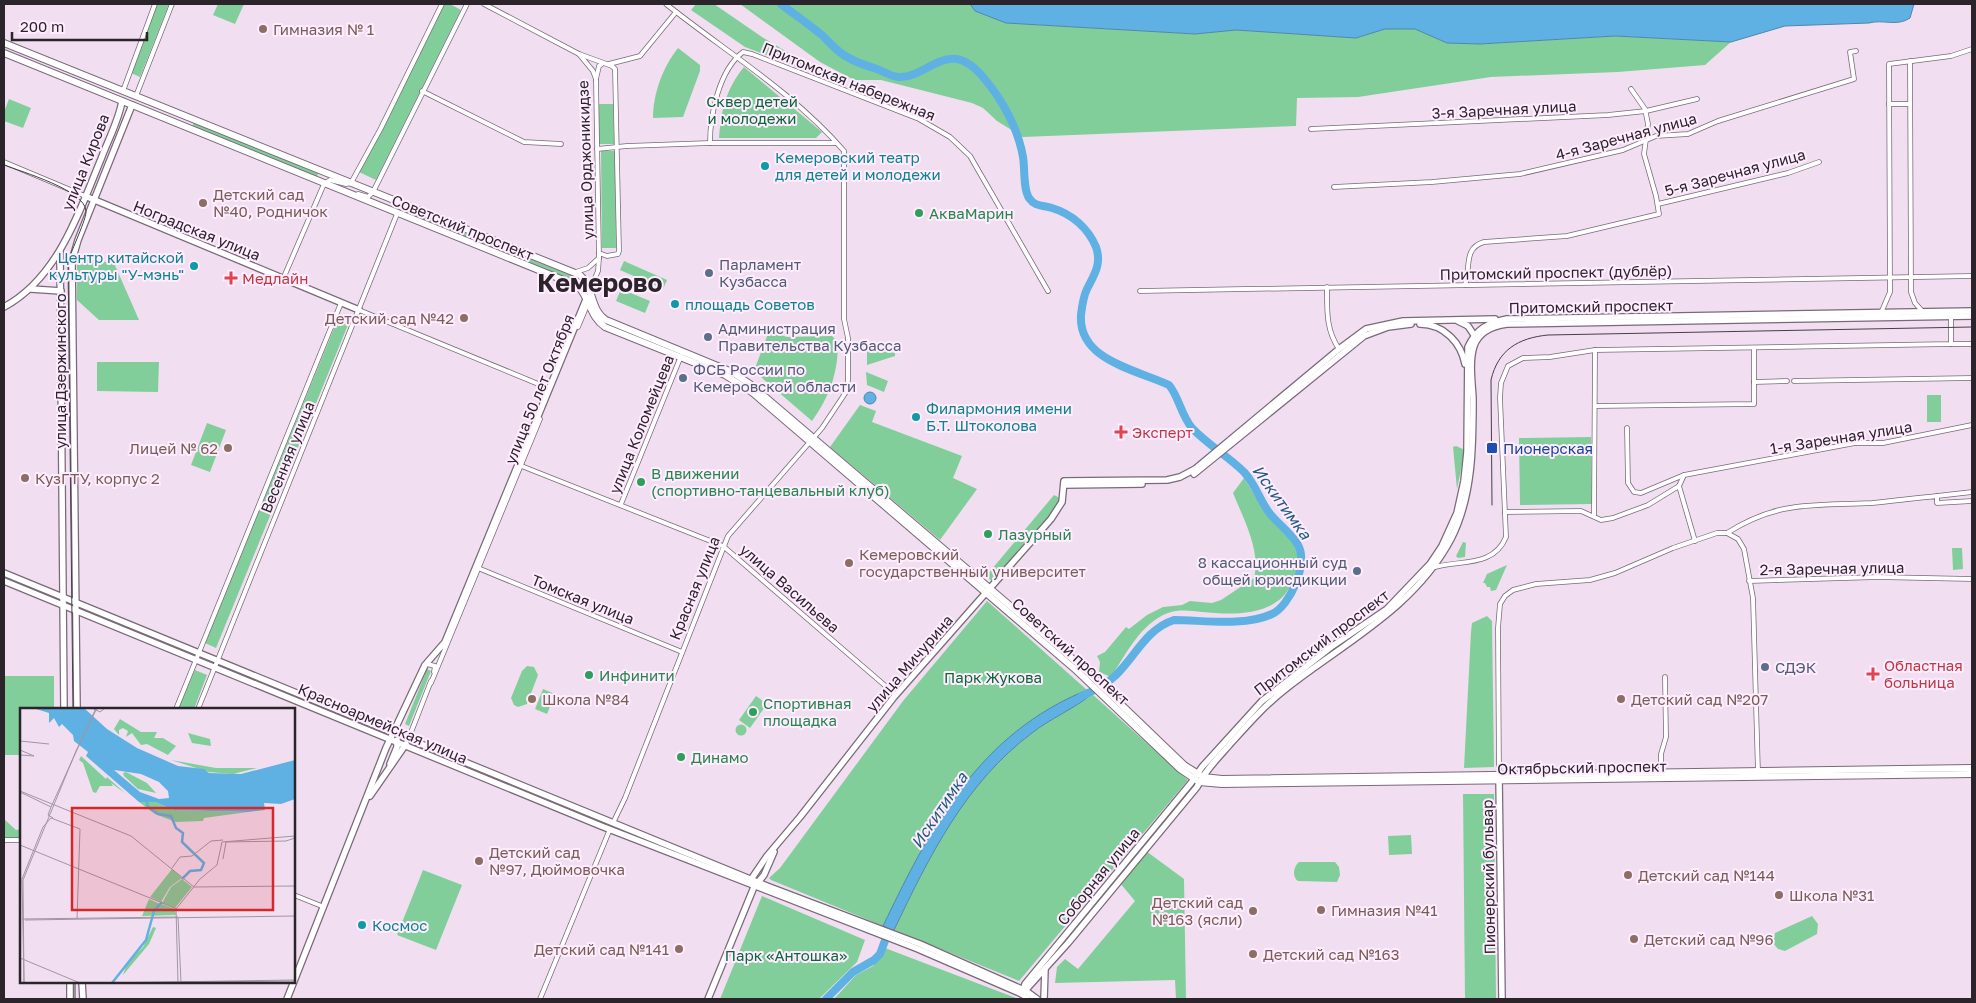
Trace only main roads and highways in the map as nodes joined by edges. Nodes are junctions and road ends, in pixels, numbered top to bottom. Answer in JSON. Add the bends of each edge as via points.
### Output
{"nodes":[{"id":1,"x":4,"y":43,"type":"edge"},
{"id":2,"x":4,"y":53,"type":"edge"},
{"id":3,"x":123,"y":91,"type":"junction"},
{"id":4,"x":136,"y":96,"type":"junction"},
{"id":5,"x":122,"y":101,"type":"junction"},
{"id":6,"x":132,"y":105,"type":"junction"},
{"id":7,"x":195,"y":119,"type":"junction"},
{"id":8,"x":190,"y":129,"type":"junction"},
{"id":9,"x":85,"y":196,"type":"junction"},
{"id":10,"x":95,"y":201,"type":"junction"},
{"id":11,"x":490,"y":239,"type":"junction"},
{"id":12,"x":512,"y":248,"type":"junction"},
{"id":13,"x":485,"y":250,"type":"junction"},
{"id":14,"x":60,"y":252,"type":"junction"},
{"id":15,"x":508,"y":259,"type":"junction"},
{"id":16,"x":31,"y":289,"type":"junction"},
{"id":17,"x":589,"y":290,"type":"junction"},
{"id":18,"x":61,"y":291,"type":"junction"},
{"id":19,"x":587,"y":300,"type":"junction"},
{"id":20,"x":4,"y":307,"type":"edge"},
{"id":21,"x":359,"y":310,"type":"road end"},
{"id":22,"x":1972,"y":311,"type":"edge"},
{"id":23,"x":1972,"y":316,"type":"edge"},
{"id":24,"x":1456,"y":320,"type":"junction"},
{"id":25,"x":1507,"y":321,"type":"junction"},
{"id":26,"x":1464,"y":323,"type":"junction"},
{"id":27,"x":1489,"y":323,"type":"junction"},
{"id":28,"x":1425,"y":324,"type":"junction"},
{"id":29,"x":1476,"y":337,"type":"junction"},
{"id":30,"x":1340,"y":351,"type":"junction"},
{"id":31,"x":682,"y":354,"type":"junction"},
{"id":32,"x":1468,"y":377,"type":"junction"},
{"id":33,"x":4,"y":573,"type":"edge"},
{"id":34,"x":4,"y":580,"type":"edge"},
{"id":35,"x":989,"y":591,"type":"junction"},
{"id":36,"x":64,"y":597,"type":"junction"},
{"id":37,"x":75,"y":601,"type":"junction"},
{"id":38,"x":64,"y":605,"type":"junction"},
{"id":39,"x":76,"y":609,"type":"junction"},
{"id":40,"x":64,"y":708,"type":"edge"},
{"id":41,"x":76,"y":708,"type":"edge"},
{"id":42,"x":394,"y":734,"type":"junction"},
{"id":43,"x":390,"y":740,"type":"junction"},
{"id":44,"x":408,"y":740,"type":"junction"},
{"id":45,"x":397,"y":743,"type":"junction"},
{"id":46,"x":405,"y":746,"type":"junction"},
{"id":47,"x":1972,"y":768,"type":"edge"},
{"id":48,"x":1758,"y":774,"type":"junction"},
{"id":49,"x":1972,"y":774,"type":"edge"},
{"id":50,"x":385,"y":775,"type":"junction"},
{"id":51,"x":1198,"y":778,"type":"junction"},
{"id":52,"x":1499,"y":778,"type":"junction"},
{"id":53,"x":367,"y":800,"type":"junction"},
{"id":54,"x":613,"y":823,"type":"junction"},
{"id":55,"x":610,"y":829,"type":"junction"},
{"id":56,"x":775,"y":849,"type":"junction"},
{"id":57,"x":752,"y":878,"type":"junction"},
{"id":58,"x":760,"y":882,"type":"junction"},
{"id":59,"x":754,"y":887,"type":"junction"},
{"id":60,"x":856,"y":922,"type":"junction"},
{"id":61,"x":1045,"y":969,"type":"junction"},
{"id":62,"x":295,"y":980,"type":"edge"},
{"id":63,"x":70,"y":983,"type":"edge"},
{"id":64,"x":82,"y":983,"type":"edge"},
{"id":65,"x":294,"y":983,"type":"edge"},
{"id":66,"x":1023,"y":991,"type":"junction"},
{"id":67,"x":70,"y":999,"type":"edge"},
{"id":68,"x":82,"y":999,"type":"edge"},
{"id":69,"x":287,"y":999,"type":"edge"},
{"id":70,"x":708,"y":999,"type":"edge"},
{"id":71,"x":1028,"y":999,"type":"edge"},
{"id":72,"x":1037,"y":999,"type":"edge"},
{"id":73,"x":1044,"y":999,"type":"edge"},
{"id":74,"x":1502,"y":999,"type":"edge"}],
"edges":[{"from":1,"to":3,"type":"main road","name":"Советский проспект"},
{"from":2,"to":5,"type":"main road","name":"Советский проспект"},
{"from":3,"to":4,"type":"main road","name":"Советский проспект"},
{"from":3,"to":5,"type":"main road","name":"улица Кирова"},
{"from":4,"to":6,"type":"main road"},
{"from":4,"to":7,"type":"main road","name":"Советский проспект"},
{"from":5,"to":6,"type":"main road","name":"Советский проспект"},
{"from":5,"to":9,"type":"main road","name":"улица Кирова"},
{"from":6,"to":8,"type":"main road","name":"Советский проспект"},
{"from":6,"to":10,"type":"main road","name":"улица Дзержинского"},
{"from":7,"to":8,"type":"main road","via":[[190,122]]},
{"from":7,"to":11,"type":"main road","name":"Советский проспект"},
{"from":8,"to":13,"type":"main road","name":"Советский проспект"},
{"from":9,"to":10,"type":"main road","name":"Ноградская улица"},
{"from":9,"to":14,"type":"main road","name":"улица Кирова"},
{"from":10,"to":21,"type":"main road","name":"Ноградская улица"},
{"from":10,"to":37,"type":"main road","name":"улица Дзержинского","via":[[72,261]]},
{"from":11,"to":12,"type":"main road","name":"Советский проспект"},
{"from":11,"to":13,"type":"main road","via":[[494,247]]},
{"from":12,"to":15,"type":"main road","via":[[506,251]]},
{"from":12,"to":17,"type":"main road","name":"Советский проспект","via":[[574,273],[584,279]]},
{"from":13,"to":15,"type":"main road","name":"Советский проспект"},
{"from":14,"to":16,"type":"main road","name":"улица Кирова"},
{"from":14,"to":18,"type":"main road","name":"улица Дзержинского"},
{"from":15,"to":19,"type":"main road","name":"Советский проспект","via":[[578,286]]},
{"from":16,"to":18,"type":"main road"},
{"from":16,"to":20,"type":"main road","name":"улица Кирова"},
{"from":17,"to":19,"type":"main road","name":"улица 50 лет Октября"},
{"from":17,"to":31,"type":"main road","name":"Советский проспект","via":[[598,314],[606,320]]},
{"from":18,"to":36,"type":"main road","name":"улица Дзержинского"},
{"from":19,"to":31,"type":"main road","name":"Советский проспект","via":[[594,317],[605,327]]},
{"from":19,"to":42,"type":"main road","name":"улица 50 лет Октября","via":[[445,642],[425,665]]},
{"from":22,"to":25,"type":"main road","name":"Притомский проспект"},
{"from":23,"to":25,"type":"main road","name":"Притомский проспект"},
{"from":24,"to":25,"type":"main road"},
{"from":24,"to":26,"type":"main road"},
{"from":24,"to":30,"type":"main road","via":[[1384,324],[1366,329]]},
{"from":25,"to":27,"type":"main road","name":"Притомский проспект"},
{"from":25,"to":29,"type":"main road","name":"Притомский проспект"},
{"from":26,"to":27,"type":"main road"},
{"from":26,"to":28,"type":"main road"},
{"from":26,"to":29,"type":"main road"},
{"from":27,"to":29,"type":"main road","name":"Притомский проспект"},
{"from":28,"to":30,"type":"main road","via":[[1378,330]]},
{"from":28,"to":32,"type":"main road","via":[[1444,331],[1457,343]]},
{"from":29,"to":32,"type":"main road","name":"Притомский проспект","via":[[1468,347]]},
{"from":29,"to":51,"type":"main road","name":"Притомский проспект","via":[[1472,354],[1473,433],[1465,503],[1453,536],[1435,567],[1388,615],[1267,704]]},
{"from":30,"to":35,"type":"main road","name":"улица Мичурина","via":[[1188,478],[1171,483],[1064,483],[1059,509]]},
{"from":31,"to":35,"type":"main road","name":"Советский проспект","via":[[741,377]]},
{"from":32,"to":51,"type":"main road","name":"Притомский проспект","via":[[1464,481],[1457,513],[1439,551],[1414,583],[1387,609],[1262,701]]},
{"from":33,"to":36,"type":"main road","name":"Красноармейская улица"},
{"from":34,"to":38,"type":"main road","name":"Красноармейская улица"},
{"from":35,"to":51,"type":"main road","name":"Советский проспект"},
{"from":35,"to":56,"type":"main road","name":"улица Мичурина","via":[[896,695]]},
{"from":36,"to":37,"type":"main road","name":"Красноармейская улица"},
{"from":36,"to":38,"type":"main road","name":"улица Дзержинского"},
{"from":37,"to":39,"type":"main road","name":"улица Дзержинского"},
{"from":37,"to":42,"type":"main road","name":"Красноармейская улица"},
{"from":38,"to":39,"type":"main road","name":"Красноармейская улица"},
{"from":38,"to":40,"type":"main road","name":"улица Дзержинского"},
{"from":39,"to":41,"type":"main road","name":"улица Дзержинского"},
{"from":39,"to":43,"type":"main road","name":"Красноармейская улица"},
{"from":42,"to":43,"type":"main road","name":"улица 50 лет Октября"},
{"from":42,"to":44,"type":"main road","name":"Красноармейская улица"},
{"from":42,"to":45,"type":"main road"},
{"from":43,"to":45,"type":"main road","name":"Красноармейская улица"},
{"from":43,"to":53,"type":"main road","name":"улица 50 лет Октября"},
{"from":44,"to":46,"type":"main road","name":"улица 50 лет Октября"},
{"from":44,"to":54,"type":"main road","name":"Красноармейская улица"},
{"from":45,"to":46,"type":"main road","name":"Красноармейская улица"},
{"from":45,"to":50,"type":"main road"},
{"from":46,"to":50,"type":"main road","name":"улица 50 лет Октября"},
{"from":46,"to":55,"type":"main road","name":"Красноармейская улица"},
{"from":47,"to":48,"type":"main road","name":"Октябрьский проспект"},
{"from":48,"to":49,"type":"main road","name":"Октябрьский проспект"},
{"from":48,"to":52,"type":"main road","name":"Октябрьский проспект"},
{"from":48,"to":52,"type":"main road","name":"Октябрьский проспект","via":[[1661,772]]},
{"from":50,"to":53,"type":"main road","name":"улица 50 лет Октября"},
{"from":51,"to":52,"type":"main road","name":"Октябрьский проспект","via":[[1222,784]]},
{"from":51,"to":61,"type":"main road","name":"Соборная улица"},
{"from":51,"to":66,"type":"main road","name":"Соборная улица"},
{"from":52,"to":74,"type":"main road","name":"Пионерский бульвар"},
{"from":53,"to":62,"type":"main road","name":"улица 50 лет Октября"},
{"from":54,"to":55,"type":"main road","name":"Красная улица"},
{"from":54,"to":57,"type":"main road","name":"Красноармейская улица"},
{"from":55,"to":59,"type":"main road","name":"Красноармейская улица"},
{"from":56,"to":57,"type":"main road","name":"улица Мичурина"},
{"from":56,"to":58,"type":"main road","name":"улица Мичурина"},
{"from":57,"to":58,"type":"main road","name":"Красноармейская улица"},
{"from":57,"to":59,"type":"main road"},
{"from":58,"to":59,"type":"main road","name":"улица Мичурина"},
{"from":58,"to":60,"type":"main road","name":"Красноармейская улица"},
{"from":59,"to":60,"type":"main road","name":"Красноармейская улица"},
{"from":59,"to":70,"type":"main road","name":"улица Мичурина"},
{"from":60,"to":66,"type":"main road"},
{"from":61,"to":66,"type":"main road","name":"Соборная улица"},
{"from":61,"to":73,"type":"main road"},
{"from":63,"to":67,"type":"main road"},
{"from":64,"to":68,"type":"main road"},
{"from":65,"to":69,"type":"main road","name":"улица 50 лет Октября"},
{"from":66,"to":71,"type":"main road"},
{"from":66,"to":72,"type":"main road"}]}
